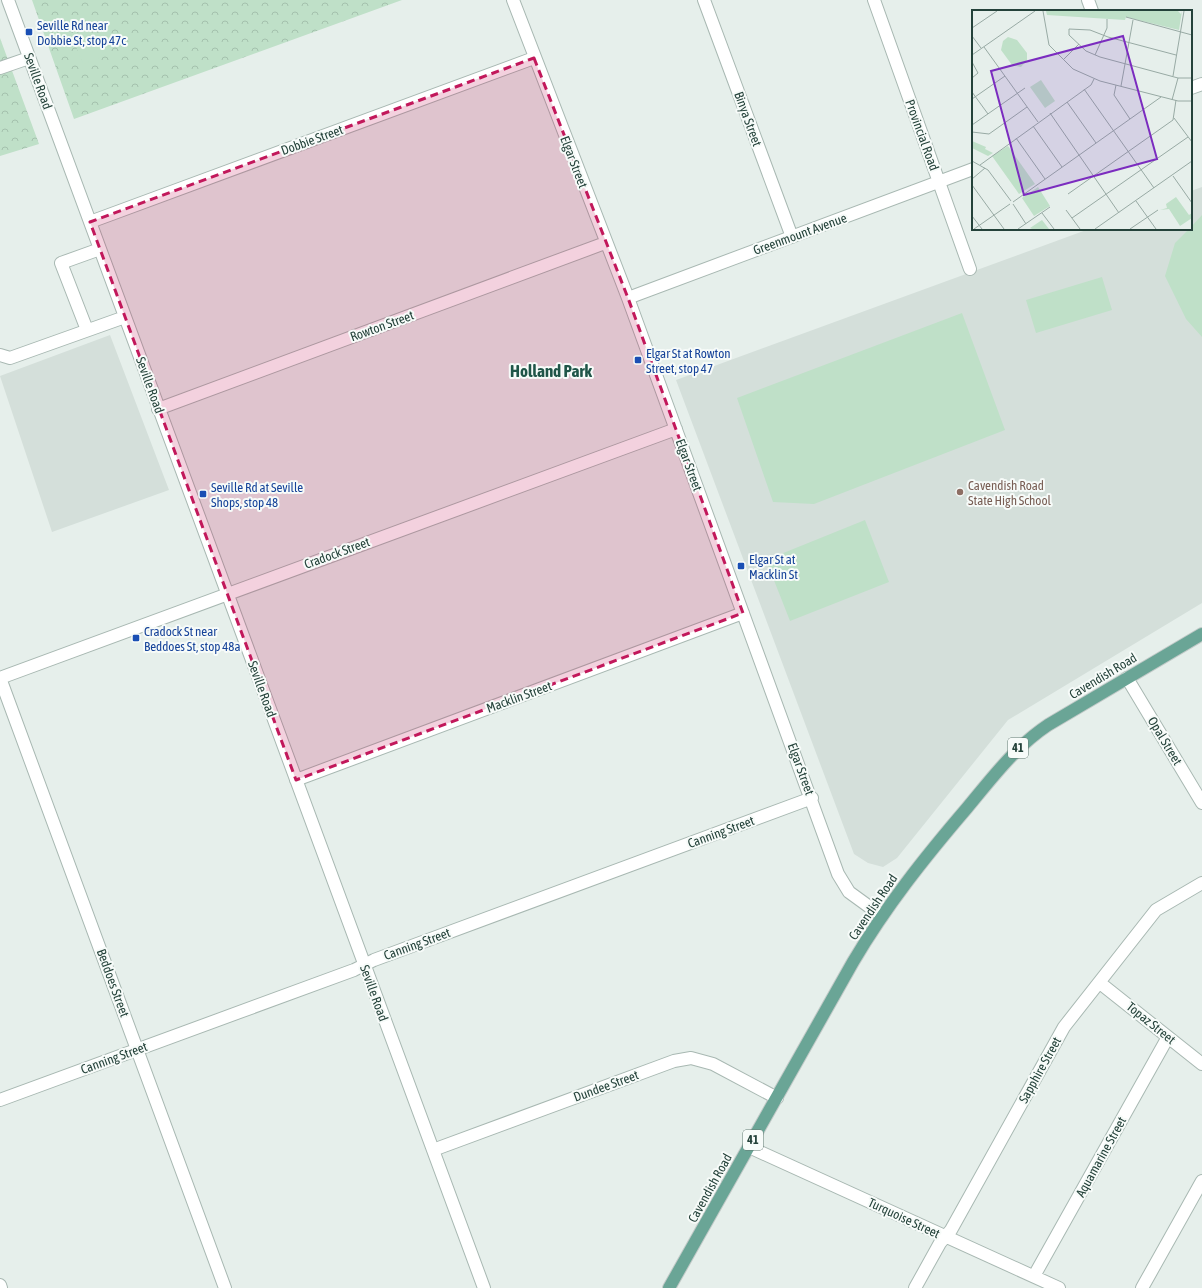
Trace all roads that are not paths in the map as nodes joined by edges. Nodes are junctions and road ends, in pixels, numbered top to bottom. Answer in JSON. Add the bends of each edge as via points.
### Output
{"nodes":[{"id":1,"x":8,"y":0,"type":"edge"},
{"id":2,"x":513,"y":0,"type":"edge"},
{"id":3,"x":704,"y":0,"type":"edge"},
{"id":4,"x":874,"y":0,"type":"edge"},
{"id":5,"x":1088,"y":0,"type":"edge"},
{"id":6,"x":1092,"y":10,"type":"edge"},
{"id":7,"x":30,"y":58,"type":"junction"},
{"id":8,"x":534,"y":58,"type":"junction"},
{"id":9,"x":0,"y":68,"type":"edge"},
{"id":10,"x":1202,"y":84,"type":"edge"},
{"id":11,"x":1192,"y":88,"type":"edge"},
{"id":12,"x":972,"y":169,"type":"edge"},
{"id":13,"x":939,"y":182,"type":"junction"},
{"id":14,"x":90,"y":222,"type":"junction"},
{"id":15,"x":792,"y":237,"type":"junction"},
{"id":16,"x":605,"y":243,"type":"junction"},
{"id":17,"x":100,"y":249,"type":"junction"},
{"id":18,"x":970,"y":269,"type":"dead end"},
{"id":19,"x":628,"y":298,"type":"junction"},
{"id":20,"x":125,"y":317,"type":"junction"},
{"id":21,"x":87,"y":330,"type":"junction"},
{"id":22,"x":0,"y":355,"type":"edge"},
{"id":23,"x":158,"y":409,"type":"junction"},
{"id":24,"x":676,"y":429,"type":"junction"},
{"id":25,"x":227,"y":593,"type":"junction"},
{"id":26,"x":742,"y":613,"type":"junction"},
{"id":27,"x":1202,"y":634,"type":"edge"},
{"id":28,"x":0,"y":678,"type":"edge"},
{"id":29,"x":1127,"y":678,"type":"junction"},
{"id":30,"x":296,"y":780,"type":"junction"},
{"id":31,"x":812,"y":798,"type":"junction"},
{"id":32,"x":1202,"y":803,"type":"edge"},
{"id":33,"x":1202,"y":883,"type":"edge"},
{"id":34,"x":882,"y":916,"type":"junction"},
{"id":35,"x":364,"y":965,"type":"junction"},
{"id":36,"x":1100,"y":983,"type":"junction"},
{"id":37,"x":1168,"y":1037,"type":"junction"},
{"id":38,"x":137,"y":1049,"type":"junction"},
{"id":39,"x":1202,"y":1064,"type":"edge"},
{"id":40,"x":777,"y":1098,"type":"junction"},
{"id":41,"x":0,"y":1100,"type":"edge"},
{"id":42,"x":749,"y":1147,"type":"junction"},
{"id":43,"x":433,"y":1150,"type":"junction"},
{"id":44,"x":1202,"y":1182,"type":"edge"},
{"id":45,"x":945,"y":1237,"type":"junction"},
{"id":46,"x":1034,"y":1276,"type":"junction"},
{"id":47,"x":0,"y":1285,"type":"edge"},
{"id":48,"x":1,"y":1288,"type":"edge"},
{"id":49,"x":225,"y":1288,"type":"edge"},
{"id":50,"x":484,"y":1288,"type":"edge"},
{"id":51,"x":669,"y":1288,"type":"edge"},
{"id":52,"x":915,"y":1288,"type":"edge"},
{"id":53,"x":1059,"y":1288,"type":"edge"},
{"id":54,"x":1142,"y":1288,"type":"edge"}],
"edges":[{"from":1,"to":7,"type":"street","name":"Seville Road"},
{"from":2,"to":8,"type":"street","name":"Elgar Street"},
{"from":3,"to":15,"type":"street","name":"Binya Street"},
{"from":4,"to":13,"type":"street","name":"Provincial Road"},
{"from":5,"to":6,"type":"street"},
{"from":7,"to":9,"type":"street"},
{"from":7,"to":14,"type":"street","name":"Seville Road"},
{"from":8,"to":14,"type":"street","name":"Dobbie Street"},
{"from":8,"to":16,"type":"street","name":"Elgar Street"},
{"from":10,"to":11,"type":"street"},
{"from":12,"to":13,"type":"street","name":"Greenmount Avenue"},
{"from":13,"to":15,"type":"street","name":"Greenmount Avenue"},
{"from":13,"to":18,"type":"street","name":"Provincial Road"},
{"from":14,"to":17,"type":"street","name":"Seville Road"},
{"from":15,"to":19,"type":"street","name":"Greenmount Avenue"},
{"from":16,"to":19,"type":"street","name":"Elgar Street"},
{"from":16,"to":23,"type":"street","name":"Rowton Street"},
{"from":17,"to":20,"type":"street","name":"Seville Road"},
{"from":17,"to":21,"type":"street","via":[[61,263]]},
{"from":19,"to":24,"type":"street","name":"Elgar Street"},
{"from":20,"to":21,"type":"street"},
{"from":20,"to":23,"type":"street","name":"Seville Road"},
{"from":21,"to":22,"type":"street","via":[[10,358]]},
{"from":23,"to":25,"type":"street","name":"Seville Road"},
{"from":24,"to":25,"type":"street","name":"Cradock Street"},
{"from":24,"to":26,"type":"street","name":"Elgar Street"},
{"from":25,"to":28,"type":"street","name":"Cradock Street"},
{"from":25,"to":30,"type":"street","name":"Seville Road"},
{"from":26,"to":30,"type":"street","name":"Macklin Street"},
{"from":26,"to":31,"type":"street","name":"Elgar Street"},
{"from":27,"to":29,"type":"main road","name":"Cavendish Road","number":"41"},
{"from":28,"to":38,"type":"street","name":"Beddoes Street"},
{"from":29,"to":32,"type":"street","name":"Opal Street"},
{"from":29,"to":34,"type":"main road","name":"Cavendish Road","number":"41","via":[[1048,725],[1020,746],[916,869]]},
{"from":30,"to":35,"type":"street","name":"Seville Road"},
{"from":31,"to":34,"type":"street","name":"Elgar Street","via":[[841,881],[854,897]]},
{"from":31,"to":35,"type":"street","name":"Canning Street"},
{"from":33,"to":36,"type":"street","name":"Sapphire Street","via":[[1156,910]]},
{"from":34,"to":40,"type":"main road","name":"Cavendish Road","number":"41","via":[[853,962]]},
{"from":35,"to":38,"type":"street","name":"Canning Street"},
{"from":35,"to":43,"type":"street","name":"Seville Road"},
{"from":36,"to":37,"type":"street","name":"Topaz Street"},
{"from":36,"to":45,"type":"street","name":"Sapphire Street","via":[[1064,1027]]},
{"from":37,"to":39,"type":"street","name":"Topaz Street"},
{"from":37,"to":46,"type":"street","name":"Aquamarine Street"},
{"from":38,"to":41,"type":"street","name":"Canning Street"},
{"from":38,"to":49,"type":"street","name":"Beddoes Street"},
{"from":40,"to":42,"type":"main road","name":"Cavendish Road","number":"41"},
{"from":40,"to":43,"type":"street","name":"Dundee Street","via":[[713,1064],[691,1058],[674,1061]]},
{"from":42,"to":45,"type":"street","name":"Turquoise Street"},
{"from":42,"to":51,"type":"main road","name":"Cavendish Road","number":"41"},
{"from":43,"to":50,"type":"street","name":"Seville Road"},
{"from":44,"to":54,"type":"street"},
{"from":45,"to":46,"type":"street","name":"Turquoise Street"},
{"from":45,"to":52,"type":"street","name":"Sapphire Street"},
{"from":46,"to":53,"type":"street","name":"Turquoise Street"},
{"from":47,"to":48,"type":"street"}]}
